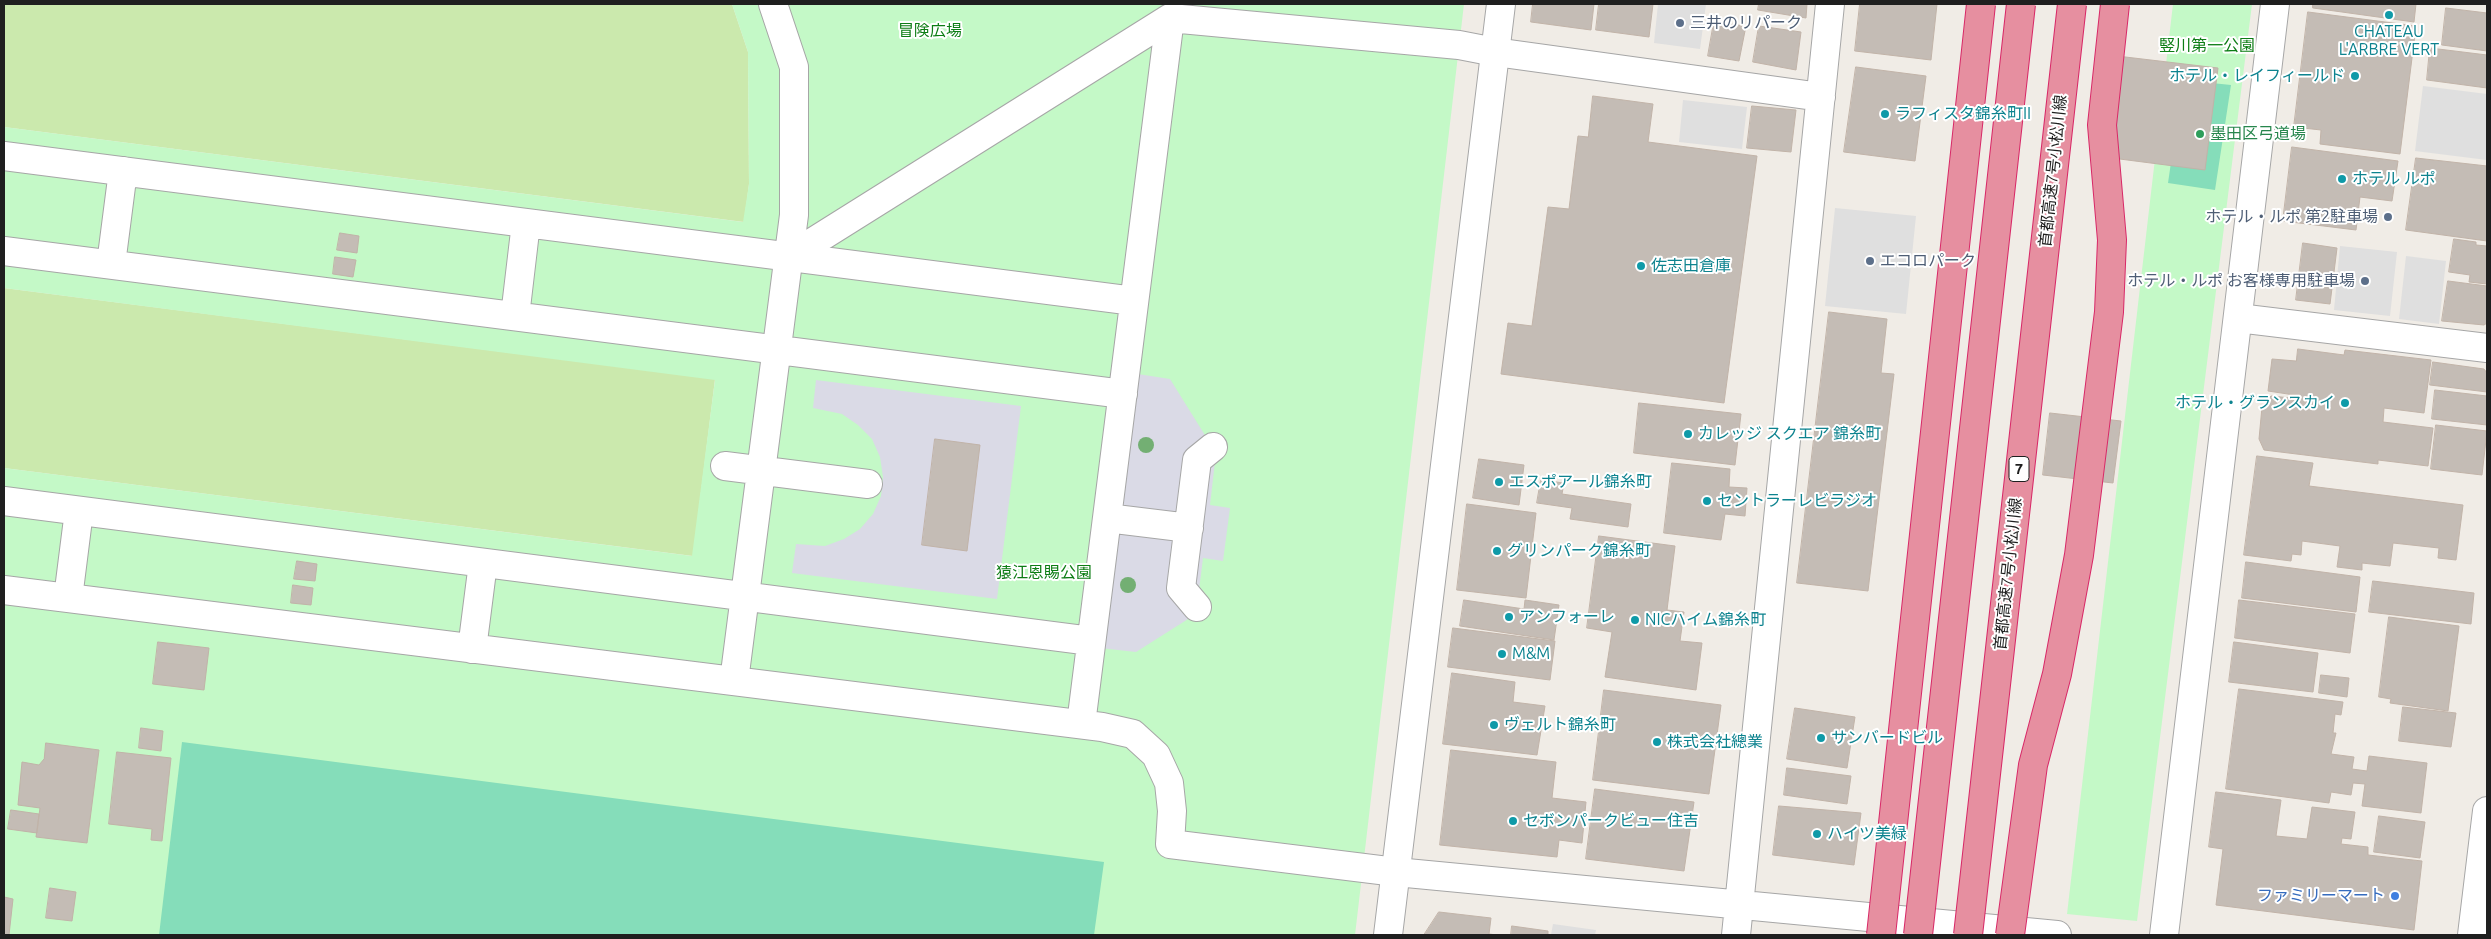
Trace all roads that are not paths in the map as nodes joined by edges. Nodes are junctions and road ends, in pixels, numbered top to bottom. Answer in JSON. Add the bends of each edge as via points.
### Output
{"nodes":[{"id":1,"x":773,"y":4,"type":"edge"},
{"id":2,"x":1501,"y":4,"type":"edge"},
{"id":3,"x":1830,"y":4,"type":"edge"},
{"id":4,"x":1981,"y":4,"type":"edge"},
{"id":5,"x":2021,"y":4,"type":"edge"},
{"id":6,"x":2072,"y":4,"type":"edge"},
{"id":7,"x":2115,"y":4,"type":"edge"},
{"id":8,"x":2275,"y":4,"type":"edge"},
{"id":9,"x":1170,"y":18,"type":"junction"},
{"id":10,"x":1495,"y":52,"type":"junction"},
{"id":11,"x":1821,"y":98,"type":"junction"},
{"id":12,"x":4,"y":156,"type":"edge"},
{"id":13,"x":123,"y":171,"type":"junction"},
{"id":14,"x":526,"y":223,"type":"junction"},
{"id":15,"x":4,"y":251,"type":"edge"},
{"id":16,"x":789,"y":257,"type":"junction"},
{"id":17,"x":111,"y":264,"type":"junction"},
{"id":18,"x":1134,"y":301,"type":"junction"},
{"id":19,"x":515,"y":316,"type":"junction"},
{"id":20,"x":2238,"y":318,"type":"junction"},
{"id":21,"x":2487,"y":348,"type":"edge"},
{"id":22,"x":777,"y":350,"type":"junction"},
{"id":23,"x":1122,"y":394,"type":"junction"},
{"id":24,"x":1213,"y":447,"type":"dead end"},
{"id":25,"x":725,"y":466,"type":"dead end"},
{"id":26,"x":761,"y":470,"type":"junction"},
{"id":27,"x":868,"y":484,"type":"dead end"},
{"id":28,"x":4,"y":501,"type":"edge"},
{"id":29,"x":79,"y":511,"type":"junction"},
{"id":30,"x":1107,"y":518,"type":"junction"},
{"id":31,"x":1189,"y":528,"type":"junction"},
{"id":32,"x":483,"y":563,"type":"junction"},
{"id":33,"x":4,"y":590,"type":"edge"},
{"id":34,"x":745,"y":596,"type":"junction"},
{"id":35,"x":68,"y":598,"type":"junction"},
{"id":36,"x":1197,"y":607,"type":"dead end"},
{"id":37,"x":1091,"y":641,"type":"junction"},
{"id":38,"x":472,"y":649,"type":"junction"},
{"id":39,"x":734,"y":681,"type":"junction"},
{"id":40,"x":1082,"y":724,"type":"junction"},
{"id":41,"x":2487,"y":810,"type":"edge"},
{"id":42,"x":1396,"y":872,"type":"junction"},
{"id":43,"x":1740,"y":906,"type":"junction"},
{"id":44,"x":1388,"y":935,"type":"edge"},
{"id":45,"x":1736,"y":935,"type":"edge"},
{"id":46,"x":1882,"y":935,"type":"edge"},
{"id":47,"x":1918,"y":935,"type":"edge"},
{"id":48,"x":1968,"y":935,"type":"edge"},
{"id":49,"x":2010,"y":935,"type":"edge"},
{"id":50,"x":2057,"y":935,"type":"edge"},
{"id":51,"x":2164,"y":935,"type":"edge"},
{"id":52,"x":2472,"y":935,"type":"edge"}],
"edges":[{"from":1,"to":16,"type":"street","via":[[794,67],[794,215]]},
{"from":2,"to":10,"type":"street"},
{"from":3,"to":11,"type":"street"},
{"from":4,"to":46,"type":"highway","bridge":true},
{"from":5,"to":47,"type":"highway","bridge":true},
{"from":6,"to":48,"type":"highway","name":"首都高速7号小松川線","number":"7","bridge":true},
{"from":7,"to":49,"type":"highway","bridge":true,"via":[[2102,125],[2112,240],[2108,312],[2079,555],[2057,674],[2033,765]]},
{"from":8,"to":20,"type":"street"},
{"from":9,"to":10,"type":"street","via":[[1459,45]]},
{"from":9,"to":16,"type":"street"},
{"from":9,"to":18,"type":"street"},
{"from":10,"to":11,"type":"street"},
{"from":10,"to":42,"type":"street"},
{"from":11,"to":43,"type":"street"},
{"from":12,"to":13,"type":"street"},
{"from":13,"to":14,"type":"street"},
{"from":13,"to":17,"type":"street"},
{"from":14,"to":16,"type":"street"},
{"from":14,"to":19,"type":"street"},
{"from":15,"to":17,"type":"street"},
{"from":16,"to":18,"type":"street"},
{"from":16,"to":22,"type":"street"},
{"from":17,"to":19,"type":"street"},
{"from":18,"to":23,"type":"street"},
{"from":19,"to":22,"type":"street"},
{"from":20,"to":21,"type":"street"},
{"from":20,"to":51,"type":"street"},
{"from":22,"to":23,"type":"street"},
{"from":22,"to":26,"type":"street"},
{"from":23,"to":30,"type":"street"},
{"from":24,"to":31,"type":"street","via":[[1197,460]]},
{"from":25,"to":26,"type":"street"},
{"from":26,"to":27,"type":"street"},
{"from":26,"to":34,"type":"street"},
{"from":28,"to":29,"type":"street"},
{"from":29,"to":32,"type":"street"},
{"from":29,"to":35,"type":"street"},
{"from":30,"to":31,"type":"street"},
{"from":30,"to":37,"type":"street"},
{"from":31,"to":36,"type":"street","via":[[1181,588]]},
{"from":32,"to":34,"type":"street"},
{"from":32,"to":38,"type":"street"},
{"from":33,"to":35,"type":"street"},
{"from":34,"to":37,"type":"street"},
{"from":34,"to":39,"type":"street"},
{"from":35,"to":38,"type":"street"},
{"from":37,"to":40,"type":"street"},
{"from":38,"to":39,"type":"street"},
{"from":39,"to":40,"type":"street"},
{"from":40,"to":42,"type":"street","via":[[1133,734],[1156,755],[1169,783],[1172,811],[1170,844]]},
{"from":41,"to":52,"type":"street"},
{"from":42,"to":43,"type":"street"},
{"from":42,"to":44,"type":"street"},
{"from":43,"to":45,"type":"street"},
{"from":43,"to":50,"type":"street"}]}
